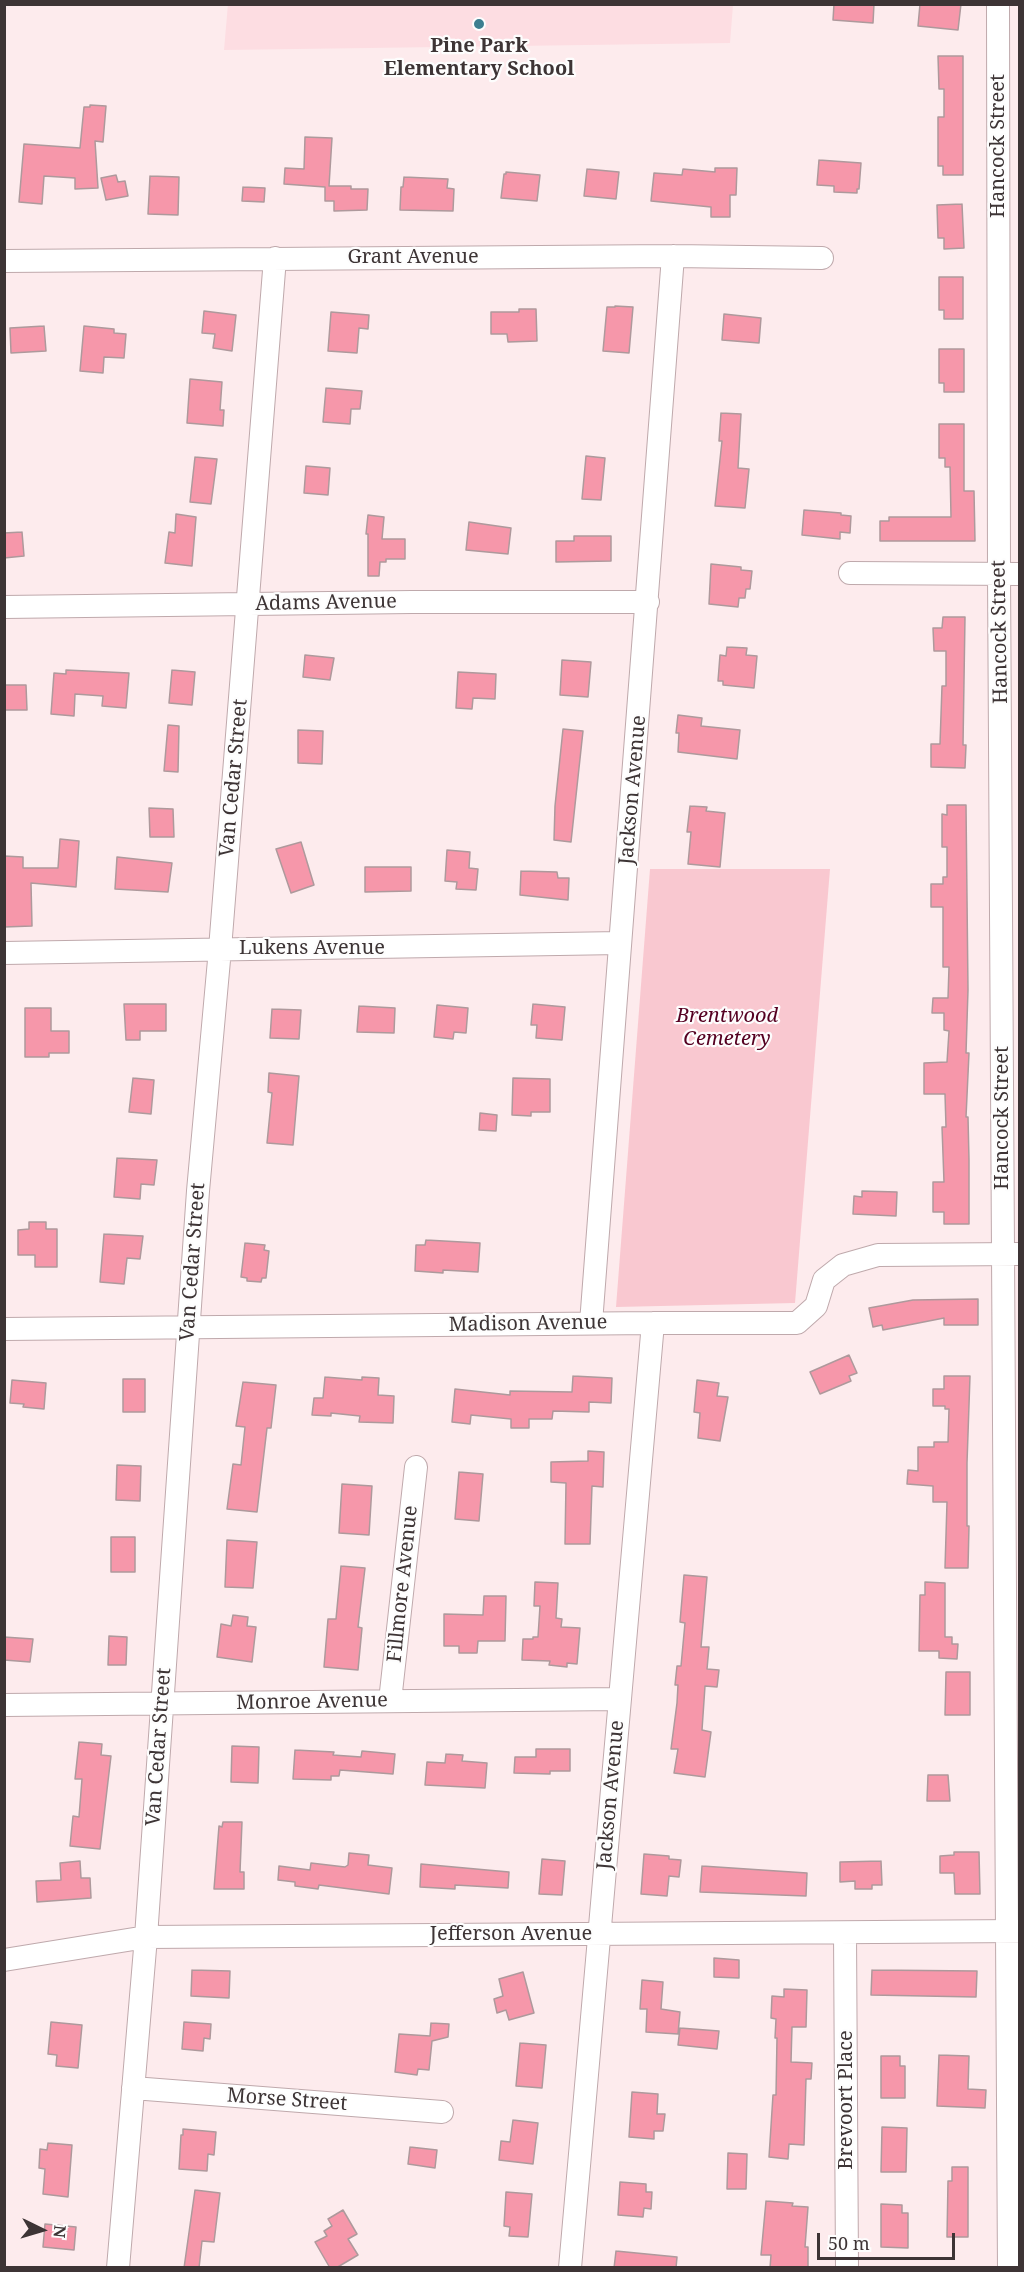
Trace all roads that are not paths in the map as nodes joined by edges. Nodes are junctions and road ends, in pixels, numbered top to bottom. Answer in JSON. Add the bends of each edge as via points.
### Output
{"nodes":[{"id":1,"x":998,"y":4,"type":"edge"},
{"id":2,"x":673,"y":256,"type":"junction"},
{"id":3,"x":275,"y":258,"type":"junction"},
{"id":4,"x":822,"y":258,"type":"dead end"},
{"id":5,"x":4,"y":261,"type":"edge"},
{"id":6,"x":850,"y":573,"type":"dead end"},
{"id":7,"x":1009,"y":574,"type":"edge"},
{"id":8,"x":648,"y":602,"type":"junction"},
{"id":9,"x":248,"y":604,"type":"junction"},
{"id":10,"x":4,"y":607,"type":"edge"},
{"id":11,"x":620,"y":943,"type":"junction"},
{"id":12,"x":220,"y":949,"type":"junction"},
{"id":13,"x":4,"y":953,"type":"edge"},
{"id":14,"x":1011,"y":1254,"type":"edge"},
{"id":15,"x":591,"y":1323,"type":"junction"},
{"id":16,"x":653,"y":1323,"type":"junction"},
{"id":17,"x":189,"y":1328,"type":"junction"},
{"id":18,"x":4,"y":1329,"type":"edge"},
{"id":19,"x":416,"y":1467,"type":"dead end"},
{"id":20,"x":619,"y":1699,"type":"junction"},
{"id":21,"x":390,"y":1701,"type":"junction"},
{"id":22,"x":162,"y":1704,"type":"junction"},
{"id":23,"x":4,"y":1705,"type":"edge"},
{"id":24,"x":1013,"y":1931,"type":"edge"},
{"id":25,"x":845,"y":1933,"type":"junction"},
{"id":26,"x":600,"y":1934,"type":"junction"},
{"id":27,"x":146,"y":1937,"type":"junction"},
{"id":28,"x":4,"y":1960,"type":"edge"},
{"id":29,"x":133,"y":2088,"type":"junction"},
{"id":30,"x":442,"y":2112,"type":"dead end"},
{"id":31,"x":118,"y":2268,"type":"edge"},
{"id":32,"x":570,"y":2268,"type":"edge"},
{"id":33,"x":847,"y":2268,"type":"edge"},
{"id":34,"x":1009,"y":2268,"type":"edge"}],
"edges":[{"from":1,"to":7,"type":"street","name":"Hancock Street"},
{"from":2,"to":3,"type":"street","name":"Grant Avenue"},
{"from":2,"to":4,"type":"street","name":"Grant Avenue"},
{"from":2,"to":8,"type":"street","name":"Jackson Avenue"},
{"from":3,"to":5,"type":"street","name":"Grant Avenue"},
{"from":3,"to":9,"type":"street","name":"Van Cedar Street"},
{"from":6,"to":7,"type":"street"},
{"from":7,"to":14,"type":"street","name":"Hancock Street"},
{"from":8,"to":9,"type":"street","name":"Adams Avenue"},
{"from":8,"to":11,"type":"street","name":"Jackson Avenue"},
{"from":9,"to":10,"type":"street","name":"Adams Avenue"},
{"from":9,"to":12,"type":"street","name":"Van Cedar Street"},
{"from":11,"to":12,"type":"street","name":"Lukens Avenue"},
{"from":11,"to":15,"type":"street","name":"Jackson Avenue"},
{"from":12,"to":13,"type":"street","name":"Lukens Avenue"},
{"from":12,"to":17,"type":"street","name":"Van Cedar Street"},
{"from":14,"to":16,"type":"street","name":"Madison Avenue","via":[[878,1255],[843,1265],[824,1280],[816,1306],[797,1323]]},
{"from":14,"to":24,"type":"street","name":"Hancock Street"},
{"from":15,"to":16,"type":"street","name":"Madison Avenue"},
{"from":15,"to":17,"type":"street","name":"Madison Avenue"},
{"from":16,"to":20,"type":"street","name":"Jackson Avenue"},
{"from":17,"to":18,"type":"street","name":"Madison Avenue"},
{"from":17,"to":22,"type":"street","name":"Van Cedar Street"},
{"from":19,"to":21,"type":"street","name":"Fillmore Avenue"},
{"from":20,"to":21,"type":"street","name":"Monroe Avenue"},
{"from":20,"to":26,"type":"street","name":"Jackson Avenue"},
{"from":21,"to":22,"type":"street","name":"Monroe Avenue"},
{"from":22,"to":23,"type":"street","name":"Monroe Avenue"},
{"from":22,"to":27,"type":"street","name":"Van Cedar Street"},
{"from":24,"to":25,"type":"street","name":"Jefferson Avenue"},
{"from":24,"to":34,"type":"street","name":"Hancock Street"},
{"from":25,"to":26,"type":"street","name":"Jefferson Avenue"},
{"from":25,"to":33,"type":"street","name":"Brevoort Place"},
{"from":26,"to":27,"type":"street","name":"Jefferson Avenue"},
{"from":26,"to":32,"type":"street","name":"Jackson Avenue"},
{"from":27,"to":28,"type":"street","name":"Jefferson Avenue"},
{"from":27,"to":29,"type":"street","name":"Van Cedar Street"},
{"from":29,"to":30,"type":"street","name":"Morse Street"},
{"from":29,"to":31,"type":"street","name":"Van Cedar Street"}]}
